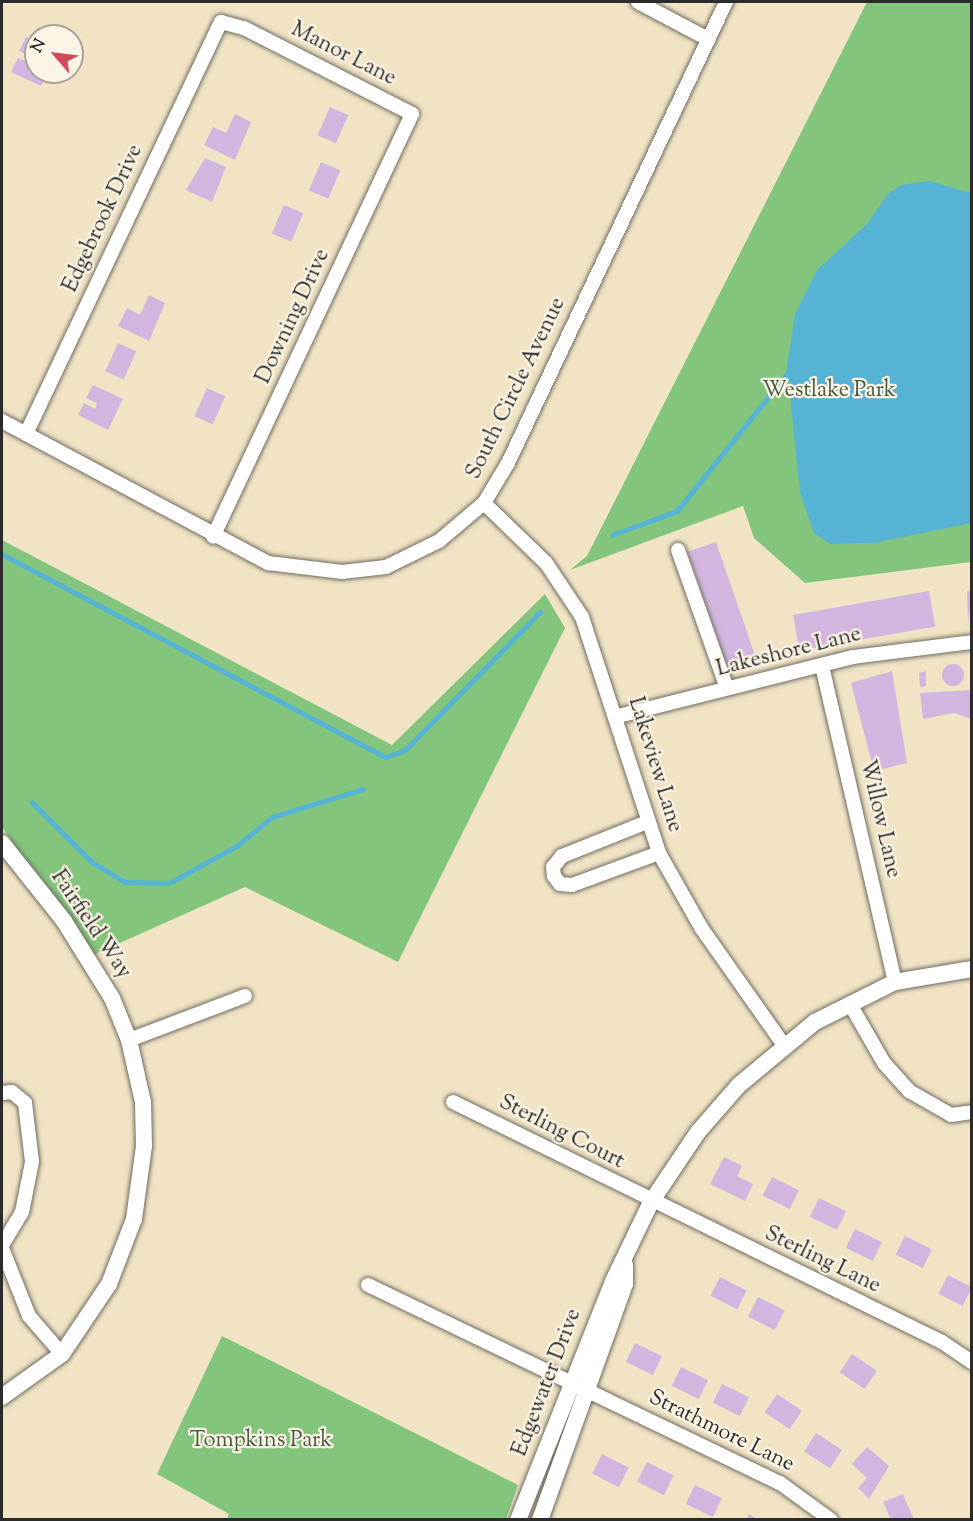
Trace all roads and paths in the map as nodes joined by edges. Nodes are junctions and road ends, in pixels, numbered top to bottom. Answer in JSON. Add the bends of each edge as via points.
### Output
{"nodes":[{"id":1,"x":638,"y":2,"type":"edge"},
{"id":2,"x":726,"y":2,"type":"edge"},
{"id":3,"x":220,"y":22,"type":"joint"},
{"id":4,"x":708,"y":39,"type":"junction"},
{"id":5,"x":412,"y":114,"type":"joint"},
{"id":6,"x":2,"y":421,"type":"edge"},
{"id":7,"x":26,"y":434,"type":"junction"},
{"id":8,"x":484,"y":503,"type":"junction"},
{"id":9,"x":213,"y":537,"type":"junction"},
{"id":10,"x":678,"y":550,"type":"dead end"},
{"id":11,"x":972,"y":642,"type":"edge"},
{"id":12,"x":822,"y":666,"type":"junction"},
{"id":13,"x":727,"y":688,"type":"junction"},
{"id":14,"x":618,"y":716,"type":"junction"},
{"id":15,"x":647,"y":822,"type":"junction"},
{"id":16,"x":2,"y":843,"type":"edge"},
{"id":17,"x":659,"y":853,"type":"junction"},
{"id":18,"x":972,"y":969,"type":"edge"},
{"id":19,"x":895,"y":982,"type":"junction"},
{"id":20,"x":245,"y":996,"type":"dead end"},
{"id":21,"x":850,"y":1004,"type":"junction"},
{"id":22,"x":129,"y":1040,"type":"junction"},
{"id":23,"x":783,"y":1044,"type":"junction"},
{"id":24,"x":2,"y":1093,"type":"edge"},
{"id":25,"x":453,"y":1102,"type":"dead end"},
{"id":26,"x":972,"y":1112,"type":"edge"},
{"id":27,"x":651,"y":1202,"type":"junction"},
{"id":28,"x":2,"y":1246,"type":"edge"},
{"id":29,"x":625,"y":1265,"type":"junction"},
{"id":30,"x":368,"y":1285,"type":"dead end"},
{"id":31,"x":62,"y":1354,"type":"junction"},
{"id":32,"x":972,"y":1362,"type":"edge"},
{"id":33,"x":571,"y":1382,"type":"junction"},
{"id":34,"x":588,"y":1390,"type":"junction"},
{"id":35,"x":2,"y":1397,"type":"edge"},
{"id":36,"x":519,"y":1520,"type":"edge"},
{"id":37,"x":540,"y":1520,"type":"edge"},
{"id":38,"x":831,"y":1520,"type":"edge"}],
"edges":[{"from":1,"to":4,"type":"street"},
{"from":2,"to":4,"type":"street","name":"South Circle Avenue"},
{"from":3,"to":5,"type":"street","name":"Manor Lane","via":[[244,28]]},
{"from":3,"to":7,"type":"street","name":"Edgebrook Drive"},
{"from":4,"to":8,"type":"street","name":"South Circle Avenue"},
{"from":5,"to":9,"type":"street","name":"Downing Drive"},
{"from":6,"to":7,"type":"street","name":"South Circle Avenue"},
{"from":7,"to":9,"type":"street","name":"South Circle Avenue"},
{"from":8,"to":9,"type":"street","name":"South Circle Avenue","via":[[423,550],[386,567],[311,572],[268,563]]},
{"from":8,"to":14,"type":"street","name":"Lakeview Lane","via":[[546,563],[582,616]]},
{"from":10,"to":13,"type":"street"},
{"from":11,"to":12,"type":"street","name":"Lakeshore Lane"},
{"from":12,"to":13,"type":"street","name":"Lakeshore Lane"},
{"from":12,"to":19,"type":"street","name":"Willow Lane"},
{"from":13,"to":14,"type":"street","name":"Lakeshore Lane"},
{"from":14,"to":15,"type":"street","name":"Lakeview Lane"},
{"from":15,"to":17,"type":"street","name":"Lakeview Lane"},
{"from":15,"to":17,"type":"street","via":[[562,856],[553,867],[554,876],[560,884],[572,885]]},
{"from":16,"to":22,"type":"street","name":"Fairfield Way","via":[[88,957]]},
{"from":17,"to":23,"type":"street","name":"Lakeview Lane","via":[[702,929]]},
{"from":18,"to":19,"type":"street","name":"Edgewater Drive"},
{"from":19,"to":21,"type":"street","name":"Edgewater Drive"},
{"from":20,"to":22,"type":"street"},
{"from":21,"to":23,"type":"street","name":"Edgewater Drive"},
{"from":21,"to":26,"type":"street","via":[[884,1063],[909,1091],[951,1115]]},
{"from":22,"to":31,"type":"street","name":"Fairfield Way","via":[[143,1102],[139,1199],[108,1284]]},
{"from":23,"to":27,"type":"street","name":"Edgewater Drive","via":[[698,1132]]},
{"from":24,"to":28,"type":"street","via":[[12,1092],[25,1103],[32,1137],[22,1212]]},
{"from":25,"to":27,"type":"street","name":"Sterling Court"},
{"from":27,"to":29,"type":"street","name":"Edgewater Drive"},
{"from":27,"to":32,"type":"street","name":"Sterling Lane","via":[[942,1342]]},
{"from":28,"to":31,"type":"street","via":[[29,1316]]},
{"from":29,"to":33,"type":"street","name":"Edgewater Drive"},
{"from":29,"to":34,"type":"street","name":"Edgewater Drive","via":[[625,1284]]},
{"from":30,"to":33,"type":"street","name":"Strathmore Lane"},
{"from":31,"to":35,"type":"street"},
{"from":33,"to":34,"type":"street","name":"Strathmore Lane"},
{"from":33,"to":36,"type":"street","name":"Edgewater Drive"},
{"from":34,"to":37,"type":"street","name":"Edgewater Drive"},
{"from":34,"to":38,"type":"street","name":"Strathmore Lane","via":[[780,1483]]}]}
